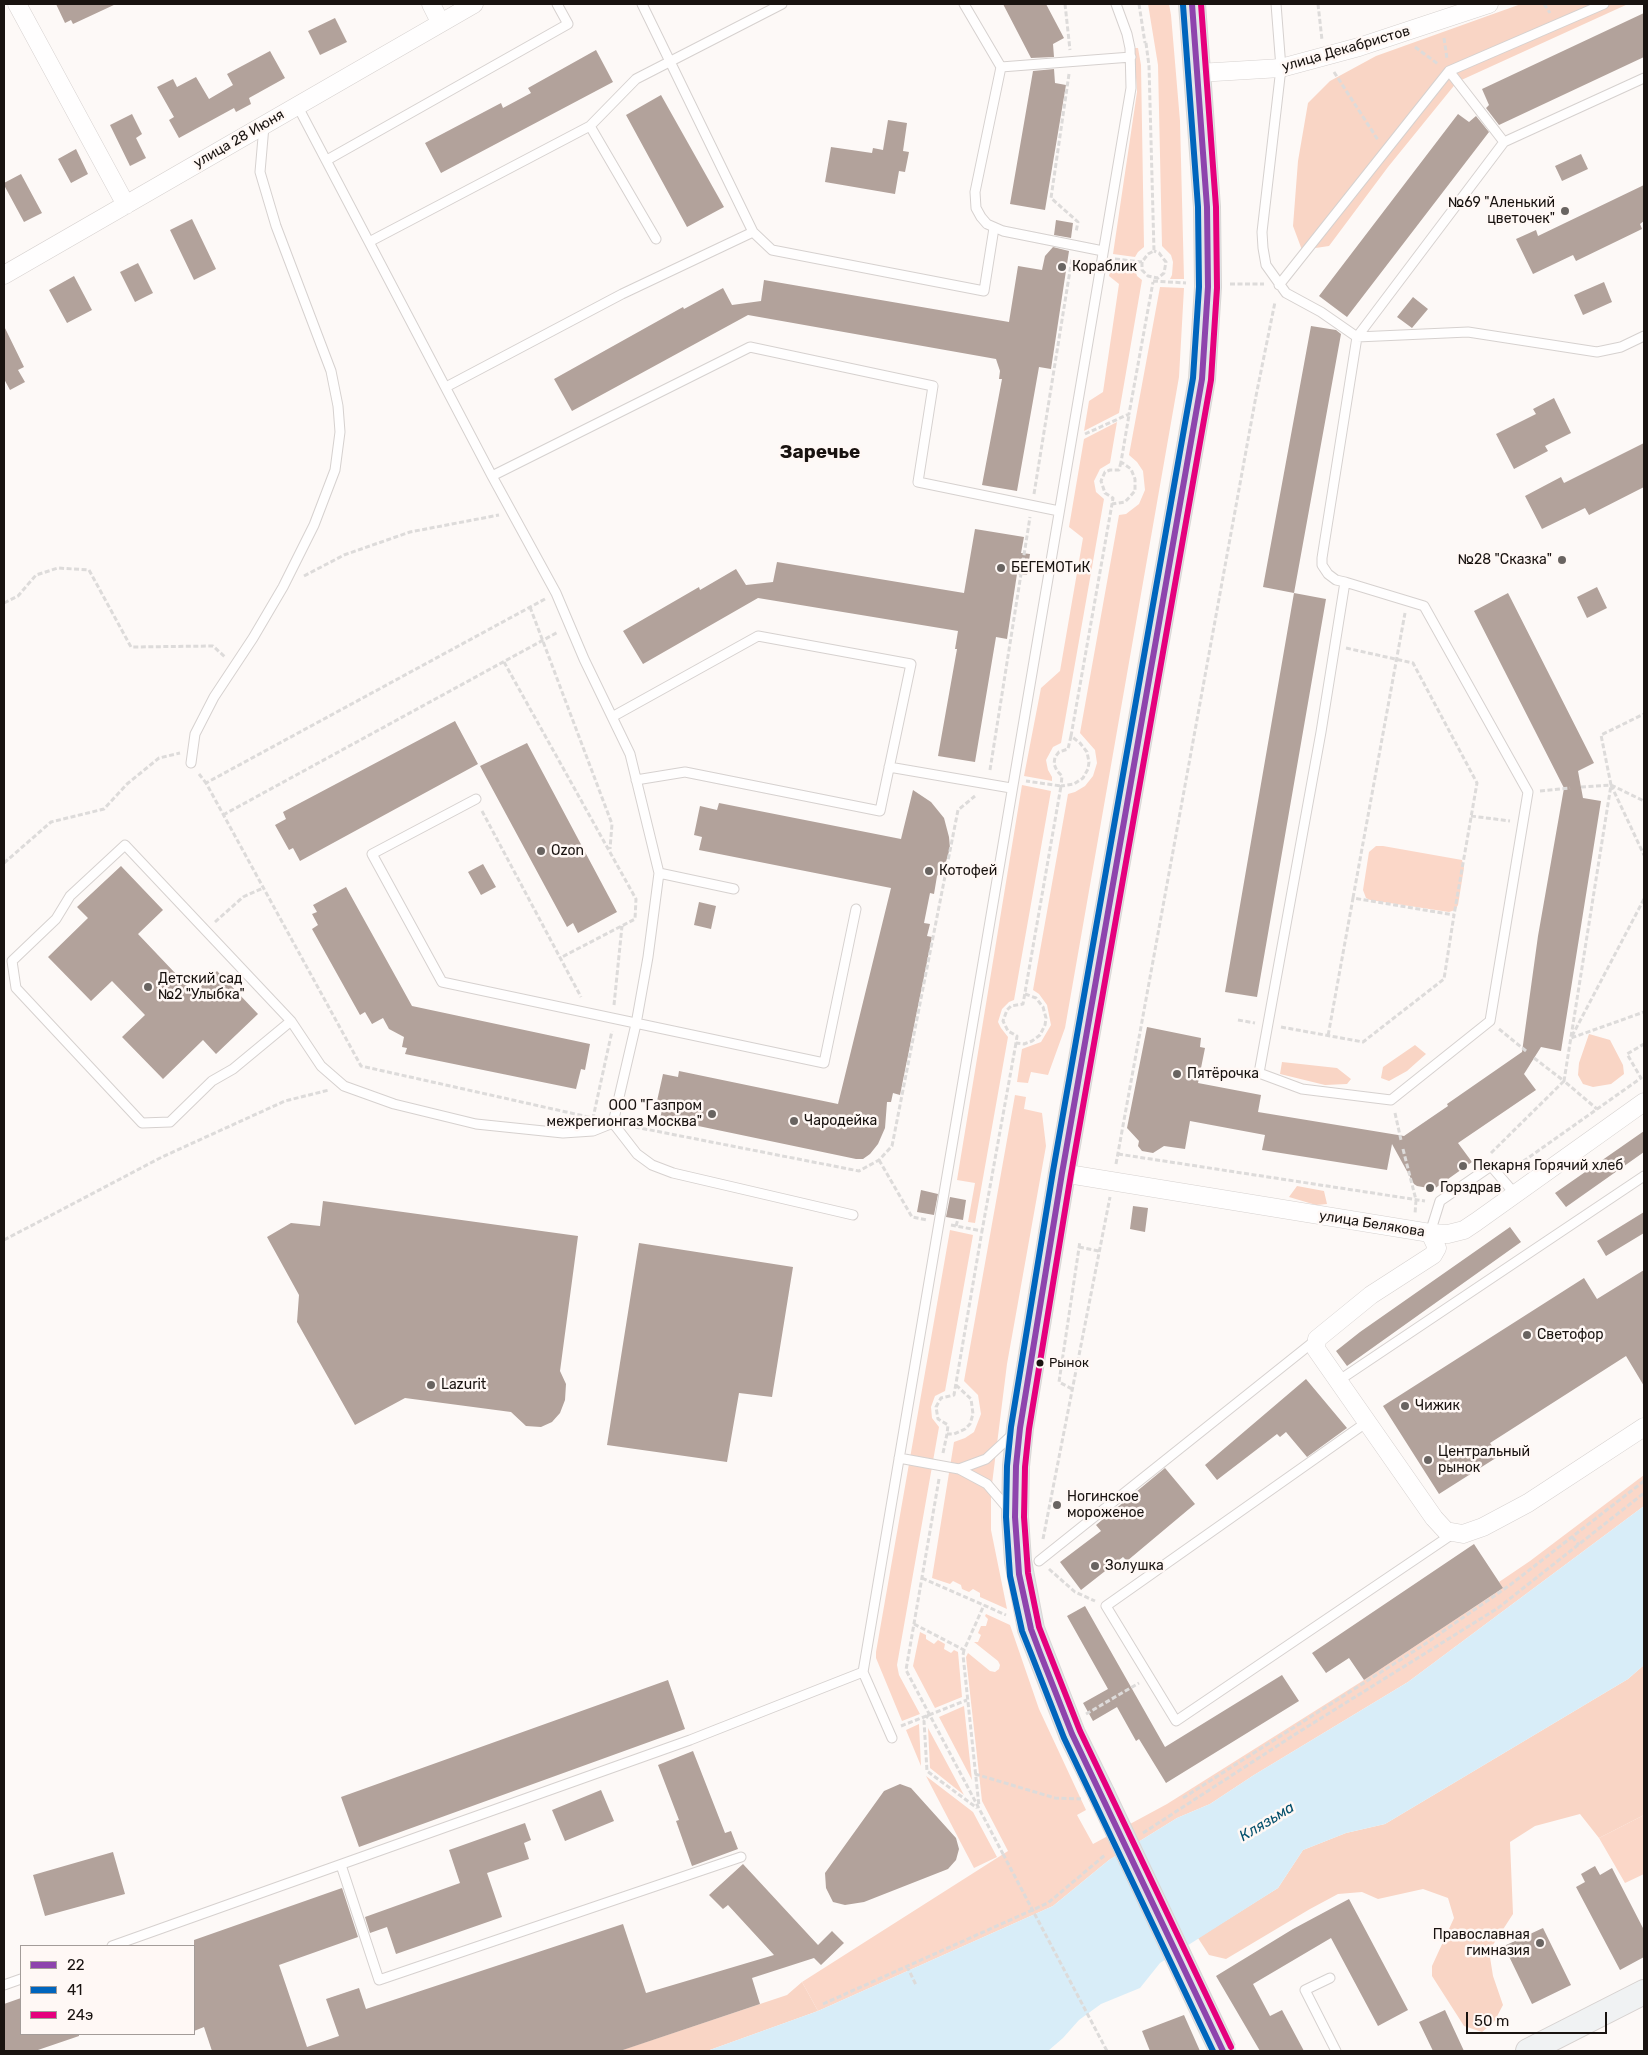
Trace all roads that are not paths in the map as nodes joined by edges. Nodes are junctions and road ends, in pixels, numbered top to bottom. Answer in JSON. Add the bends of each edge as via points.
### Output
{"nodes":[{"id":1,"x":17,"y":4,"type":"edge"},
{"id":2,"x":431,"y":4,"type":"edge"},
{"id":3,"x":474,"y":4,"type":"edge"},
{"id":4,"x":557,"y":4,"type":"edge"},
{"id":5,"x":642,"y":4,"type":"edge"},
{"id":6,"x":782,"y":4,"type":"edge"},
{"id":7,"x":964,"y":4,"type":"edge"},
{"id":8,"x":1116,"y":4,"type":"edge"},
{"id":9,"x":1192,"y":4,"type":"edge"},
{"id":10,"x":1276,"y":4,"type":"edge"},
{"id":11,"x":1490,"y":4,"type":"edge"},
{"id":12,"x":1604,"y":4,"type":"edge"},
{"id":13,"x":440,"y":22,"type":"junction"},
{"id":14,"x":1131,"y":57,"type":"junction"},
{"id":15,"x":671,"y":61,"type":"junction"},
{"id":16,"x":1001,"y":67,"type":"junction"},
{"id":17,"x":1281,"y":68,"type":"junction"},
{"id":18,"x":1449,"y":72,"type":"junction"},
{"id":19,"x":1198,"y":73,"type":"junction"},
{"id":20,"x":1644,"y":78,"type":"edge"},
{"id":21,"x":298,"y":105,"type":"junction"},
{"id":22,"x":264,"y":126,"type":"junction"},
{"id":23,"x":590,"y":126,"type":"junction"},
{"id":24,"x":1504,"y":142,"type":"junction"},
{"id":25,"x":327,"y":160,"type":"junction"},
{"id":26,"x":126,"y":205,"type":"junction"},
{"id":27,"x":994,"y":228,"type":"junction"},
{"id":28,"x":753,"y":232,"type":"junction"},
{"id":29,"x":656,"y":239,"type":"dead end"},
{"id":30,"x":369,"y":242,"type":"junction"},
{"id":31,"x":1103,"y":251,"type":"junction"},
{"id":32,"x":4,"y":275,"type":"edge"},
{"id":33,"x":1279,"y":285,"type":"junction"},
{"id":34,"x":1644,"y":336,"type":"edge"},
{"id":35,"x":1358,"y":337,"type":"junction"},
{"id":36,"x":446,"y":387,"type":"junction"},
{"id":37,"x":492,"y":476,"type":"junction"},
{"id":38,"x":1059,"y":511,"type":"junction"},
{"id":39,"x":1345,"y":582,"type":"junction"},
{"id":40,"x":612,"y":717,"type":"junction"},
{"id":41,"x":191,"y":762,"type":"dead end"},
{"id":42,"x":889,"y":767,"type":"junction"},
{"id":43,"x":636,"y":780,"type":"junction"},
{"id":44,"x":1011,"y":788,"type":"junction"},
{"id":45,"x":476,"y":799,"type":"road end"},
{"id":46,"x":659,"y":873,"type":"junction"},
{"id":47,"x":734,"y":889,"type":"dead end"},
{"id":48,"x":856,"y":909,"type":"dead end"},
{"id":49,"x":291,"y":1021,"type":"junction"},
{"id":50,"x":636,"y":1024,"type":"junction"},
{"id":51,"x":1644,"y":1102,"type":"edge"},
{"id":52,"x":613,"y":1122,"type":"junction"},
{"id":53,"x":1062,"y":1173,"type":"junction"},
{"id":54,"x":1644,"y":1176,"type":"edge"},
{"id":55,"x":1515,"y":1194,"type":"junction"},
{"id":56,"x":853,"y":1215,"type":"dead end"},
{"id":57,"x":1430,"y":1233,"type":"junction"},
{"id":58,"x":1317,"y":1339,"type":"junction"},
{"id":59,"x":1338,"y":1381,"type":"junction"},
{"id":60,"x":1367,"y":1422,"type":"junction"},
{"id":61,"x":1644,"y":1426,"type":"edge"},
{"id":62,"x":1020,"y":1428,"type":"junction"},
{"id":63,"x":899,"y":1458,"type":"junction"},
{"id":64,"x":959,"y":1469,"type":"junction"},
{"id":65,"x":1015,"y":1517,"type":"junction"},
{"id":66,"x":1455,"y":1533,"type":"junction"},
{"id":67,"x":1039,"y":1561,"type":"road end"},
{"id":68,"x":862,"y":1672,"type":"junction"},
{"id":69,"x":892,"y":1738,"type":"dead end"},
{"id":70,"x":740,"y":1857,"type":"dead end"},
{"id":71,"x":341,"y":1864,"type":"junction"},
{"id":72,"x":115,"y":1945,"type":"edge"},
{"id":73,"x":1330,"y":1978,"type":"dead end"},
{"id":74,"x":20,"y":1979,"type":"edge"},
{"id":75,"x":4,"y":1985,"type":"edge"},
{"id":76,"x":1644,"y":1992,"type":"edge"},
{"id":77,"x":1223,"y":2051,"type":"edge"},
{"id":78,"x":1336,"y":2051,"type":"edge"},
{"id":79,"x":1528,"y":2051,"type":"edge"}],
"edges":[{"from":1,"to":26,"type":"street"},
{"from":2,"to":13,"type":"street"},
{"from":3,"to":13,"type":"street","name":"улица 28 Июня"},
{"from":4,"to":25,"type":"lane","via":[[568,24]]},
{"from":5,"to":15,"type":"lane"},
{"from":6,"to":15,"type":"lane"},
{"from":7,"to":16,"type":"lane"},
{"from":8,"to":14,"type":"lane"},
{"from":9,"to":19,"type":"main road"},
{"from":10,"to":17,"type":"lane"},
{"from":11,"to":17,"type":"street","name":"улица Декабристов","via":[[1398,35]]},
{"from":12,"to":18,"type":"lane"},
{"from":13,"to":21,"type":"street","name":"улица 28 Июня"},
{"from":14,"to":16,"type":"lane"},
{"from":14,"to":31,"type":"lane","via":[[1131,88]]},
{"from":15,"to":23,"type":"lane","via":[[636,79]]},
{"from":15,"to":28,"type":"lane"},
{"from":16,"to":27,"type":"lane","via":[[975,192],[976,208]]},
{"from":17,"to":19,"type":"street","name":"улица Декабристов"},
{"from":17,"to":33,"type":"lane","via":[[1262,232],[1266,264]]},
{"from":18,"to":24,"type":"lane"},
{"from":18,"to":33,"type":"lane"},
{"from":19,"to":53,"type":"main road","via":[[1207,207],[1208,287],[1202,379]]},
{"from":20,"to":24,"type":"lane"},
{"from":21,"to":22,"type":"street","name":"улица 28 Июня"},
{"from":21,"to":25,"type":"lane"},
{"from":22,"to":26,"type":"street","name":"улица 28 Июня"},
{"from":22,"to":41,"type":"lane","via":[[260,172],[276,226],[331,371],[340,432],[335,470],[314,525],[283,587],[194,734]]},
{"from":23,"to":29,"type":"lane"},
{"from":23,"to":30,"type":"lane"},
{"from":24,"to":35,"type":"lane"},
{"from":25,"to":30,"type":"lane"},
{"from":26,"to":32,"type":"street","name":"улица 28 Июня"},
{"from":27,"to":28,"type":"lane","via":[[984,291],[772,250]]},
{"from":27,"to":31,"type":"lane"},
{"from":28,"to":36,"type":"lane","via":[[622,294]]},
{"from":30,"to":36,"type":"lane"},
{"from":31,"to":38,"type":"lane"},
{"from":33,"to":35,"type":"lane","via":[[1286,293]]},
{"from":34,"to":35,"type":"lane","via":[[1621,347],[1597,352],[1468,332]]},
{"from":35,"to":39,"type":"lane","via":[[1322,558],[1328,574]]},
{"from":36,"to":37,"type":"lane"},
{"from":37,"to":38,"type":"lane","via":[[750,347],[933,386],[918,482]]},
{"from":37,"to":40,"type":"lane","via":[[556,593]]},
{"from":38,"to":44,"type":"lane"},
{"from":39,"to":39,"type":"lane","via":[[1424,606],[1528,792],[1490,1021],[1391,1100],[1302,1089],[1259,1073]]},
{"from":40,"to":42,"type":"lane","via":[[758,636],[768,637],[911,664]]},
{"from":40,"to":43,"type":"lane","via":[[630,754]]},
{"from":42,"to":43,"type":"lane","via":[[880,811],[685,772]]},
{"from":42,"to":44,"type":"lane"},
{"from":43,"to":46,"type":"lane"},
{"from":44,"to":63,"type":"lane"},
{"from":45,"to":50,"type":"lane","via":[[372,854],[442,982]]},
{"from":46,"to":47,"type":"lane"},
{"from":46,"to":50,"type":"lane"},
{"from":48,"to":50,"type":"lane","via":[[824,1063]]},
{"from":49,"to":49,"type":"lane","via":[[233,1069],[212,1081],[170,1122],[142,1123],[16,988],[12,961],[56,919],[70,896],[124,845]]},
{"from":49,"to":52,"type":"lane","via":[[321,1066],[344,1086],[394,1104],[476,1124],[563,1133],[592,1131]]},
{"from":50,"to":52,"type":"lane"},
{"from":51,"to":55,"type":"street","name":"улица Белякова"},
{"from":52,"to":56,"type":"lane","via":[[637,1154],[673,1174]]},
{"from":53,"to":57,"type":"street","name":"улица Белякова"},
{"from":53,"to":62,"type":"main road"},
{"from":54,"to":59,"type":"lane"},
{"from":55,"to":57,"type":"street","name":"улица Белякова","via":[[1464,1230],[1448,1234]]},
{"from":55,"to":57,"type":"lane","via":[[1491,1166],[1440,1202]]},
{"from":57,"to":58,"type":"street","via":[[1437,1248],[1433,1255],[1371,1296]]},
{"from":58,"to":59,"type":"street","via":[[1316,1349]]},
{"from":58,"to":67,"type":"lane"},
{"from":59,"to":60,"type":"street"},
{"from":60,"to":66,"type":"street","via":[[1434,1518],[1446,1531]]},
{"from":60,"to":66,"type":"lane","via":[[1106,1606],[1176,1722]]},
{"from":61,"to":66,"type":"street","via":[[1528,1503],[1483,1527]]},
{"from":62,"to":64,"type":"lane","via":[[986,1459]]},
{"from":62,"to":65,"type":"main road"},
{"from":63,"to":64,"type":"lane"},
{"from":63,"to":68,"type":"lane"},
{"from":64,"to":65,"type":"lane","via":[[987,1484]]},
{"from":65,"to":77,"type":"main road","bridge":true,"via":[[1019,1574],[1031,1629],[1072,1734],[1091,1796]]},
{"from":68,"to":69,"type":"lane"},
{"from":68,"to":71,"type":"lane","via":[[690,1740]]},
{"from":70,"to":71,"type":"lane","via":[[379,1980]]},
{"from":71,"to":72,"type":"lane"},
{"from":73,"to":78,"type":"lane","via":[[1305,1990]]},
{"from":74,"to":75,"type":"lane"},
{"from":76,"to":79,"type":"main road"}]}
